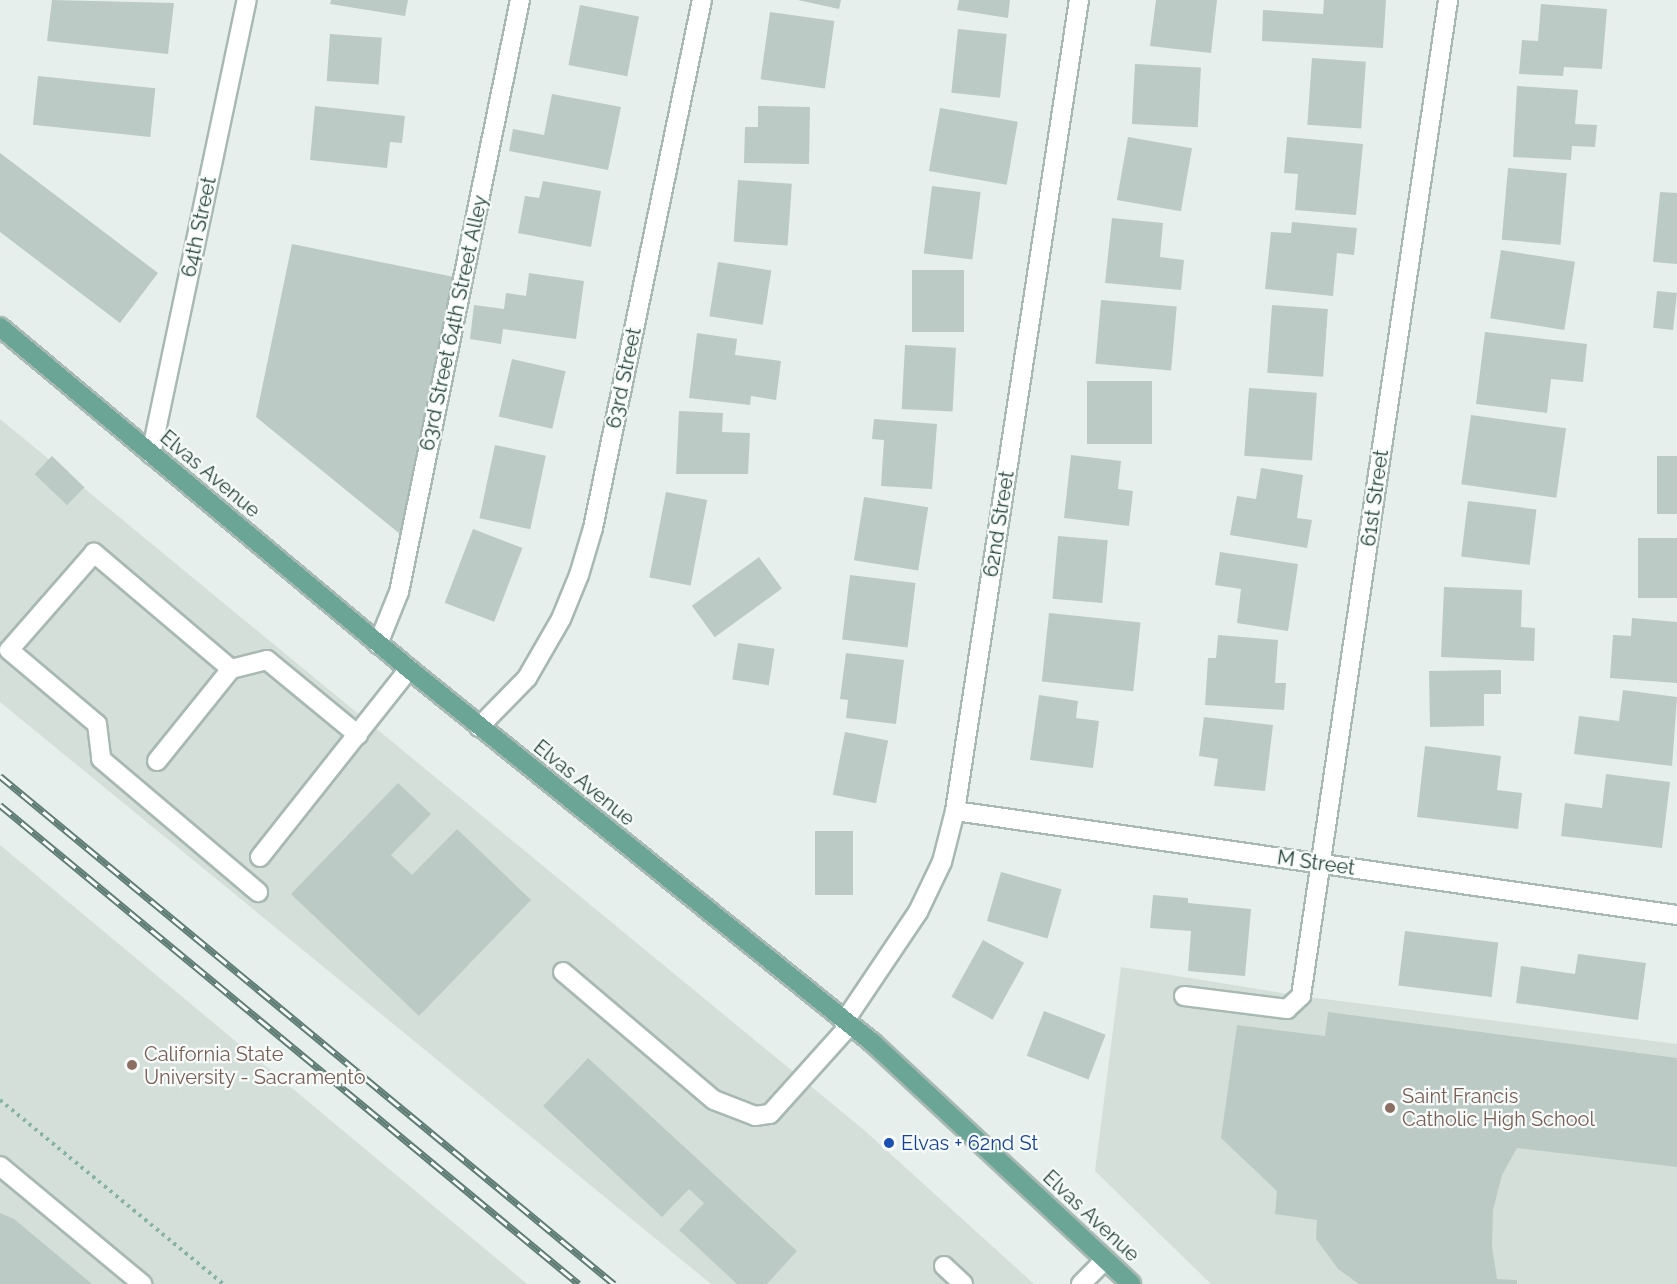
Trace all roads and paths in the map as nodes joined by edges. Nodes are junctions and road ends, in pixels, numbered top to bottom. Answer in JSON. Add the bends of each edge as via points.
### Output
{"nodes":[{"id":1,"x":247,"y":0,"type":"edge"},
{"id":2,"x":520,"y":0,"type":"edge"},
{"id":3,"x":702,"y":0,"type":"edge"},
{"id":4,"x":1079,"y":0,"type":"edge"},
{"id":5,"x":1448,"y":0,"type":"edge"},
{"id":6,"x":0,"y":327,"type":"edge"},
{"id":7,"x":151,"y":454,"type":"junction"},
{"id":8,"x":378,"y":644,"type":"junction"},
{"id":9,"x":231,"y":669,"type":"junction"},
{"id":10,"x":409,"y":669,"type":"junction"},
{"id":11,"x":479,"y":727,"type":"junction"},
{"id":12,"x":358,"y":735,"type":"junction"},
{"id":13,"x":157,"y":761,"type":"dead end"},
{"id":14,"x":955,"y":811,"type":"junction"},
{"id":15,"x":260,"y":857,"type":"dead end"},
{"id":16,"x":1322,"y":864,"type":"junction"},
{"id":17,"x":258,"y":892,"type":"dead end"},
{"id":18,"x":1677,"y":915,"type":"edge"},
{"id":19,"x":563,"y":972,"type":"dead end"},
{"id":20,"x":1184,"y":996,"type":"dead end"},
{"id":21,"x":847,"y":1024,"type":"junction"},
{"id":22,"x":0,"y":1100,"type":"edge"},
{"id":23,"x":0,"y":1166,"type":"edge"},
{"id":24,"x":1105,"y":1260,"type":"junction"},
{"id":25,"x":944,"y":1266,"type":"dead end"},
{"id":26,"x":142,"y":1284,"type":"edge"},
{"id":27,"x":223,"y":1284,"type":"edge"},
{"id":28,"x":963,"y":1284,"type":"edge"},
{"id":29,"x":1081,"y":1284,"type":"edge"},
{"id":30,"x":1131,"y":1284,"type":"edge"}],
"edges":[{"from":1,"to":7,"type":"street","name":"64th Street"},
{"from":2,"to":8,"type":"street","name":"63rd Street 64th Street Alley","via":[[399,592]]},
{"from":3,"to":11,"type":"street","name":"63rd Street","via":[[593,528],[579,575],[561,619],[527,678]]},
{"from":4,"to":14,"type":"street","name":"62nd Street"},
{"from":5,"to":16,"type":"street","name":"61st Street"},
{"from":6,"to":7,"type":"main road","name":"Elvas Avenue"},
{"from":7,"to":8,"type":"main road","name":"Elvas Avenue"},
{"from":8,"to":10,"type":"main road","name":"Elvas Avenue"},
{"from":9,"to":12,"type":"street","via":[[267,660]]},
{"from":9,"to":13,"type":"street"},
{"from":9,"to":17,"type":"street","via":[[94,554],[9,650],[97,724],[100,759]]},
{"from":10,"to":11,"type":"main road","name":"Elvas Avenue"},
{"from":10,"to":12,"type":"street"},
{"from":11,"to":21,"type":"main road","name":"Elvas Avenue"},
{"from":12,"to":15,"type":"street"},
{"from":14,"to":16,"type":"street","name":"M Street"},
{"from":14,"to":21,"type":"street","name":"62nd Street","via":[[942,862],[918,912]]},
{"from":16,"to":18,"type":"street","name":"M Street"},
{"from":16,"to":20,"type":"street","name":"61st Street","via":[[1301,996],[1287,1009]]},
{"from":19,"to":21,"type":"street","name":"62nd Street","via":[[714,1100],[755,1116],[770,1114]]},
{"from":21,"to":24,"type":"main road","name":"Elvas Avenue","via":[[873,1043]]},
{"from":22,"to":27,"type":"path"},
{"from":23,"to":26,"type":"street"},
{"from":24,"to":29,"type":"street"},
{"from":24,"to":30,"type":"main road","name":"Elvas Avenue"},
{"from":25,"to":28,"type":"street"}]}
